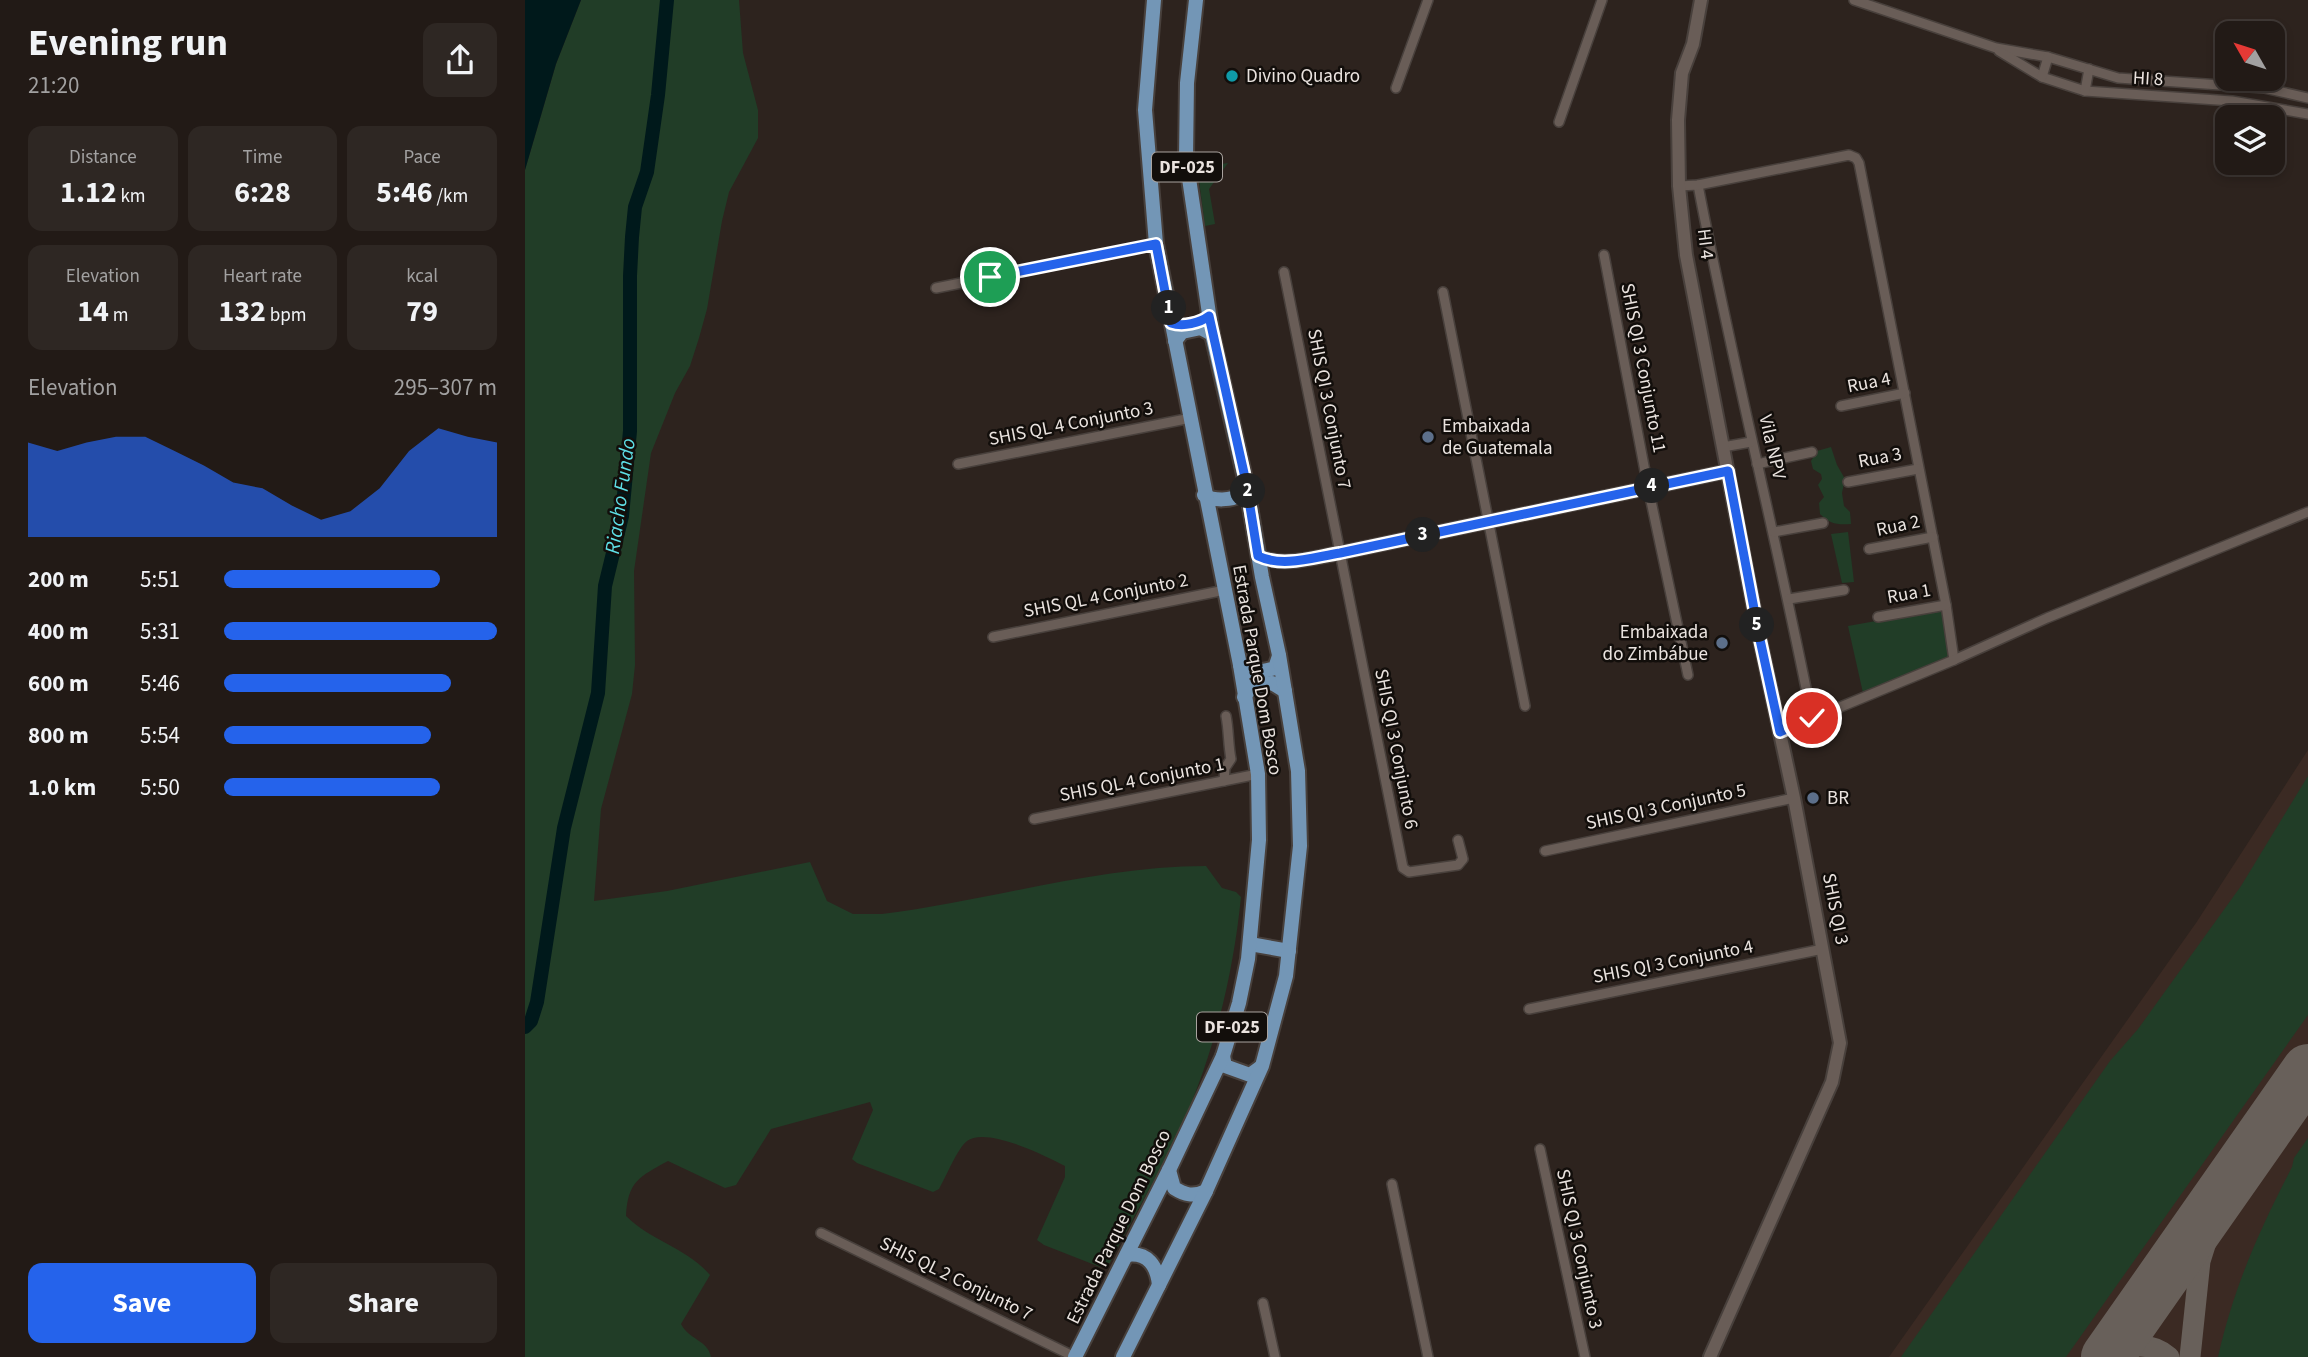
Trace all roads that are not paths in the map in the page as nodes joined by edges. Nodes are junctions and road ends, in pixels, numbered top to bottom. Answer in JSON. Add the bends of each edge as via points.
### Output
{"nodes":[{"id":1,"x":1154,"y":0,"type":"edge"},
{"id":2,"x":1196,"y":0,"type":"edge"},
{"id":3,"x":1428,"y":0,"type":"edge"},
{"id":4,"x":1602,"y":0,"type":"edge"},
{"id":5,"x":1696,"y":0,"type":"edge"},
{"id":6,"x":1701,"y":0,"type":"edge"},
{"id":7,"x":1854,"y":0,"type":"edge"},
{"id":8,"x":1693,"y":44,"type":"junction"},
{"id":9,"x":1996,"y":48,"type":"junction"},
{"id":10,"x":2049,"y":57,"type":"junction"},
{"id":11,"x":2089,"y":69,"type":"junction"},
{"id":12,"x":2042,"y":77,"type":"junction"},
{"id":13,"x":2118,"y":78,"type":"junction"},
{"id":14,"x":2215,"y":84,"type":"edge"},
{"id":15,"x":1397,"y":88,"type":"dead end"},
{"id":16,"x":2085,"y":91,"type":"junction"},
{"id":17,"x":2233,"y":91,"type":"edge"},
{"id":18,"x":2278,"y":91,"type":"edge"},
{"id":19,"x":2117,"y":95,"type":"junction"},
{"id":20,"x":2305,"y":97,"type":"edge"},
{"id":21,"x":2232,"y":101,"type":"junction"},
{"id":22,"x":2304,"y":112,"type":"edge"},
{"id":23,"x":1559,"y":122,"type":"dead end"},
{"id":24,"x":1698,"y":185,"type":"junction"},
{"id":25,"x":1679,"y":186,"type":"junction"},
{"id":26,"x":1156,"y":244,"type":"junction"},
{"id":27,"x":1604,"y":255,"type":"dead end"},
{"id":28,"x":1284,"y":272,"type":"dead end"},
{"id":29,"x":936,"y":288,"type":"dead end"},
{"id":30,"x":1443,"y":292,"type":"dead end"},
{"id":31,"x":1209,"y":316,"type":"junction"},
{"id":32,"x":1171,"y":323,"type":"junction"},
{"id":33,"x":1212,"y":334,"type":"junction"},
{"id":34,"x":1175,"y":341,"type":"junction"},
{"id":35,"x":1905,"y":393,"type":"junction"},
{"id":36,"x":1841,"y":406,"type":"dead end"},
{"id":37,"x":1191,"y":418,"type":"junction"},
{"id":38,"x":1751,"y":442,"type":"junction"},
{"id":39,"x":1723,"y":447,"type":"junction"},
{"id":40,"x":1812,"y":452,"type":"dead end"},
{"id":41,"x":958,"y":464,"type":"dead end"},
{"id":42,"x":1757,"y":464,"type":"junction"},
{"id":43,"x":1918,"y":468,"type":"junction"},
{"id":44,"x":1728,"y":471,"type":"junction"},
{"id":45,"x":1246,"y":482,"type":"junction"},
{"id":46,"x":1848,"y":482,"type":"dead end"},
{"id":47,"x":1648,"y":487,"type":"junction"},
{"id":48,"x":1204,"y":495,"type":"junction"},
{"id":49,"x":1251,"y":511,"type":"junction"},
{"id":50,"x":2308,"y":512,"type":"edge"},
{"id":51,"x":1209,"y":518,"type":"junction"},
{"id":52,"x":1486,"y":521,"type":"junction"},
{"id":53,"x":1823,"y":523,"type":"dead end"},
{"id":54,"x":1774,"y":532,"type":"junction"},
{"id":55,"x":1933,"y":537,"type":"junction"},
{"id":56,"x":1870,"y":550,"type":"dead end"},
{"id":57,"x":1340,"y":553,"type":"junction"},
{"id":58,"x":1258,"y":556,"type":"junction"},
{"id":59,"x":1283,"y":562,"type":"junction"},
{"id":60,"x":1262,"y":577,"type":"junction"},
{"id":61,"x":1225,"y":590,"type":"junction"},
{"id":62,"x":1844,"y":590,"type":"dead end"},
{"id":63,"x":1789,"y":599,"type":"junction"},
{"id":64,"x":1946,"y":605,"type":"junction"},
{"id":65,"x":1878,"y":617,"type":"dead end"},
{"id":66,"x":993,"y":637,"type":"dead end"},
{"id":67,"x":1279,"y":655,"type":"junction"},
{"id":68,"x":1954,"y":660,"type":"junction"},
{"id":69,"x":1240,"y":665,"type":"junction"},
{"id":70,"x":1688,"y":675,"type":"dead end"},
{"id":71,"x":1285,"y":691,"type":"junction"},
{"id":72,"x":1244,"y":697,"type":"junction"},
{"id":73,"x":1525,"y":706,"type":"dead end"},
{"id":74,"x":1226,"y":716,"type":"dead end"},
{"id":75,"x":1812,"y":718,"type":"junction"},
{"id":76,"x":1780,"y":732,"type":"junction"},
{"id":77,"x":1258,"y":775,"type":"junction"},
{"id":78,"x":1224,"y":781,"type":"junction"},
{"id":79,"x":1794,"y":798,"type":"junction"},
{"id":80,"x":1034,"y":819,"type":"dead end"},
{"id":81,"x":1458,"y":840,"type":"dead end"},
{"id":82,"x":1545,"y":851,"type":"dead end"},
{"id":83,"x":1250,"y":944,"type":"junction"},
{"id":84,"x":1823,"y":949,"type":"junction"},
{"id":85,"x":1289,"y":951,"type":"junction"},
{"id":86,"x":1529,"y":1009,"type":"dead end"},
{"id":87,"x":1223,"y":1056,"type":"junction"},
{"id":88,"x":1262,"y":1066,"type":"junction"},
{"id":89,"x":1540,"y":1149,"type":"dead end"},
{"id":90,"x":1169,"y":1170,"type":"junction"},
{"id":91,"x":1392,"y":1184,"type":"dead end"},
{"id":92,"x":1206,"y":1191,"type":"junction"},
{"id":93,"x":1156,"y":1196,"type":"junction"},
{"id":94,"x":1193,"y":1216,"type":"junction"},
{"id":95,"x":821,"y":1233,"type":"dead end"},
{"id":96,"x":1127,"y":1255,"type":"junction"},
{"id":97,"x":1159,"y":1285,"type":"junction"},
{"id":98,"x":1263,"y":1303,"type":"dead end"},
{"id":99,"x":1075,"y":1357,"type":"edge"},
{"id":100,"x":1123,"y":1357,"type":"edge"},
{"id":101,"x":1275,"y":1357,"type":"edge"},
{"id":102,"x":1429,"y":1357,"type":"edge"},
{"id":103,"x":1585,"y":1357,"type":"edge"},
{"id":104,"x":1710,"y":1357,"type":"edge"}],
"edges":[{"from":1,"to":26,"type":"main road","name":"Estrada Parque Dom Bosco","number":"DF-025","via":[[1145,110]]},
{"from":2,"to":31,"type":"main road","name":"Estrada Parque Dom Bosco","number":"DF-025","via":[[1187,83],[1186,158]]},
{"from":3,"to":15,"type":"street"},
{"from":4,"to":23,"type":"street"},
{"from":5,"to":8,"type":"street","name":"HI 4"},
{"from":6,"to":8,"type":"street","name":"HI 4"},
{"from":7,"to":9,"type":"street","name":"HI 8"},
{"from":8,"to":25,"type":"street","name":"HI 4","via":[[1682,73]]},
{"from":9,"to":10,"type":"street","name":"HI 8"},
{"from":9,"to":12,"type":"street","name":"HI 8"},
{"from":10,"to":11,"type":"street","name":"HI 8"},
{"from":10,"to":12,"type":"street"},
{"from":11,"to":13,"type":"street","name":"HI 8"},
{"from":11,"to":16,"type":"street"},
{"from":12,"to":16,"type":"street","name":"HI 8"},
{"from":13,"to":14,"type":"street","name":"HI 8"},
{"from":13,"to":19,"type":"street"},
{"from":16,"to":19,"type":"street","name":"HI 8"},
{"from":17,"to":21,"type":"street"},
{"from":18,"to":20,"type":"street","name":"HI 8"},
{"from":19,"to":21,"type":"street","name":"HI 8"},
{"from":20,"to":22,"type":"street"},
{"from":21,"to":22,"type":"street","name":"HI 8"},
{"from":24,"to":25,"type":"street"},
{"from":24,"to":35,"type":"street","via":[[1849,155],[1856,158]]},
{"from":24,"to":38,"type":"street","name":"Vila NPV"},
{"from":25,"to":39,"type":"street","name":"HI 4","via":[[1686,255]]},
{"from":26,"to":29,"type":"street"},
{"from":26,"to":32,"type":"main road","name":"Estrada Parque Dom Bosco","number":"DF-025"},
{"from":27,"to":47,"type":"street","name":"SHIS QI 3 Conjunto 11"},
{"from":28,"to":57,"type":"street","name":"SHIS QI 3 Conjunto 7"},
{"from":30,"to":52,"type":"street"},
{"from":31,"to":32,"type":"main road","via":[[1180,326]]},
{"from":31,"to":33,"type":"main road","name":"Estrada Parque Dom Bosco","number":"DF-025"},
{"from":32,"to":34,"type":"main road","name":"Estrada Parque Dom Bosco","number":"DF-025"},
{"from":33,"to":34,"type":"main road","via":[[1201,328],[1182,332]]},
{"from":33,"to":45,"type":"main road","name":"Estrada Parque Dom Bosco","number":"DF-025"},
{"from":34,"to":37,"type":"main road","name":"Estrada Parque Dom Bosco","number":"DF-025"},
{"from":35,"to":36,"type":"street","name":"Rua 4"},
{"from":35,"to":43,"type":"street"},
{"from":37,"to":41,"type":"street","name":"SHIS QL 4 Conjunto 3"},
{"from":37,"to":48,"type":"main road","name":"Estrada Parque Dom Bosco","number":"DF-025"},
{"from":38,"to":39,"type":"street"},
{"from":38,"to":42,"type":"street","name":"Vila NPV"},
{"from":39,"to":44,"type":"street","name":"SHIS QI 3"},
{"from":40,"to":42,"type":"street"},
{"from":42,"to":54,"type":"street","name":"Vila NPV"},
{"from":43,"to":46,"type":"street","name":"Rua 3"},
{"from":43,"to":55,"type":"street"},
{"from":44,"to":47,"type":"street"},
{"from":44,"to":76,"type":"street","name":"SHIS QI 3"},
{"from":45,"to":48,"type":"main road","via":[[1238,496],[1214,500]]},
{"from":45,"to":49,"type":"main road","name":"Estrada Parque Dom Bosco","number":"DF-025"},
{"from":47,"to":52,"type":"street"},
{"from":47,"to":70,"type":"street","name":"SHIS QI 3 Conjunto 11"},
{"from":48,"to":51,"type":"main road","name":"Estrada Parque Dom Bosco","number":"DF-025"},
{"from":49,"to":51,"type":"main road","via":[[1240,505],[1220,508]]},
{"from":49,"to":58,"type":"main road","name":"Estrada Parque Dom Bosco","number":"DF-025"},
{"from":50,"to":68,"type":"street"},
{"from":51,"to":61,"type":"main road","name":"Estrada Parque Dom Bosco","number":"DF-025"},
{"from":52,"to":57,"type":"street"},
{"from":52,"to":73,"type":"street"},
{"from":53,"to":54,"type":"street"},
{"from":54,"to":63,"type":"street","name":"Vila NPV"},
{"from":55,"to":56,"type":"street","name":"Rua 2"},
{"from":55,"to":64,"type":"street"},
{"from":57,"to":59,"type":"street"},
{"from":57,"to":81,"type":"street","name":"SHIS QI 3 Conjunto 6","via":[[1403,868],[1409,872],[1458,865],[1463,859]]},
{"from":58,"to":59,"type":"street"},
{"from":58,"to":60,"type":"main road","name":"Estrada Parque Dom Bosco","number":"DF-025"},
{"from":59,"to":60,"type":"street"},
{"from":60,"to":67,"type":"main road","name":"Estrada Parque Dom Bosco","number":"DF-025"},
{"from":61,"to":66,"type":"street","name":"SHIS QL 4 Conjunto 2"},
{"from":61,"to":69,"type":"main road","name":"Estrada Parque Dom Bosco","number":"DF-025"},
{"from":62,"to":63,"type":"street"},
{"from":63,"to":75,"type":"street","name":"Vila NPV"},
{"from":64,"to":65,"type":"street","name":"Rua 1"},
{"from":64,"to":68,"type":"street"},
{"from":67,"to":69,"type":"main road","via":[[1275,668],[1257,673]]},
{"from":67,"to":71,"type":"main road","name":"Estrada Parque Dom Bosco","number":"DF-025"},
{"from":68,"to":75,"type":"street"},
{"from":69,"to":72,"type":"main road","name":"Estrada Parque Dom Bosco","number":"DF-025"},
{"from":71,"to":72,"type":"main road","via":[[1272,683],[1251,687]]},
{"from":71,"to":85,"type":"main road","name":"Estrada Parque Dom Bosco","number":"DF-025","via":[[1298,771],[1300,846]]},
{"from":72,"to":77,"type":"main road","name":"Estrada Parque Dom Bosco","number":"DF-025"},
{"from":74,"to":78,"type":"street","via":[[1231,759]]},
{"from":75,"to":76,"type":"street"},
{"from":76,"to":79,"type":"street","name":"SHIS QI 3"},
{"from":77,"to":78,"type":"street","name":"SHIS QL 4 Conjunto 1"},
{"from":77,"to":83,"type":"main road","name":"Estrada Parque Dom Bosco","number":"DF-025","via":[[1259,841]]},
{"from":78,"to":80,"type":"street","name":"SHIS QL 4 Conjunto 1"},
{"from":79,"to":82,"type":"street","name":"SHIS QI 3 Conjunto 5"},
{"from":79,"to":84,"type":"street","name":"SHIS QI 3"},
{"from":83,"to":85,"type":"main road"},
{"from":83,"to":87,"type":"main road","name":"Estrada Parque Dom Bosco","number":"DF-025"},
{"from":84,"to":86,"type":"street","name":"SHIS QI 3 Conjunto 4"},
{"from":84,"to":104,"type":"street","name":"SHIS QI 3","via":[[1840,1043],[1837,1067]]},
{"from":85,"to":88,"type":"main road","name":"Estrada Parque Dom Bosco","number":"DF-025"},
{"from":87,"to":88,"type":"main road","via":[[1226,1066],[1250,1075]]},
{"from":87,"to":90,"type":"main road","name":"Estrada Parque Dom Bosco","number":"DF-025"},
{"from":88,"to":92,"type":"main road","name":"Estrada Parque Dom Bosco","number":"DF-025"},
{"from":89,"to":103,"type":"street","name":"SHIS QI 3 Conjunto 3"},
{"from":90,"to":92,"type":"main road","via":[[1174,1188],[1183,1194]]},
{"from":90,"to":93,"type":"main road","name":"Estrada Parque Dom Bosco","number":"DF-025"},
{"from":91,"to":102,"type":"street"},
{"from":92,"to":94,"type":"main road","name":"Estrada Parque Dom Bosco","number":"DF-025"},
{"from":93,"to":94,"type":"main road","via":[[1170,1193],[1180,1197]]},
{"from":93,"to":96,"type":"main road","name":"Estrada Parque Dom Bosco","number":"DF-025"},
{"from":94,"to":97,"type":"main road","name":"Estrada Parque Dom Bosco","number":"DF-025"},
{"from":95,"to":99,"type":"street","name":"SHIS QL 2 Conjunto 7"},
{"from":96,"to":97,"type":"main road","via":[[1148,1259]]},
{"from":96,"to":99,"type":"main road","name":"Estrada Parque Dom Bosco","number":"DF-025"},
{"from":97,"to":100,"type":"main road","name":"Estrada Parque Dom Bosco","number":"DF-025"},
{"from":98,"to":101,"type":"street"}]}
